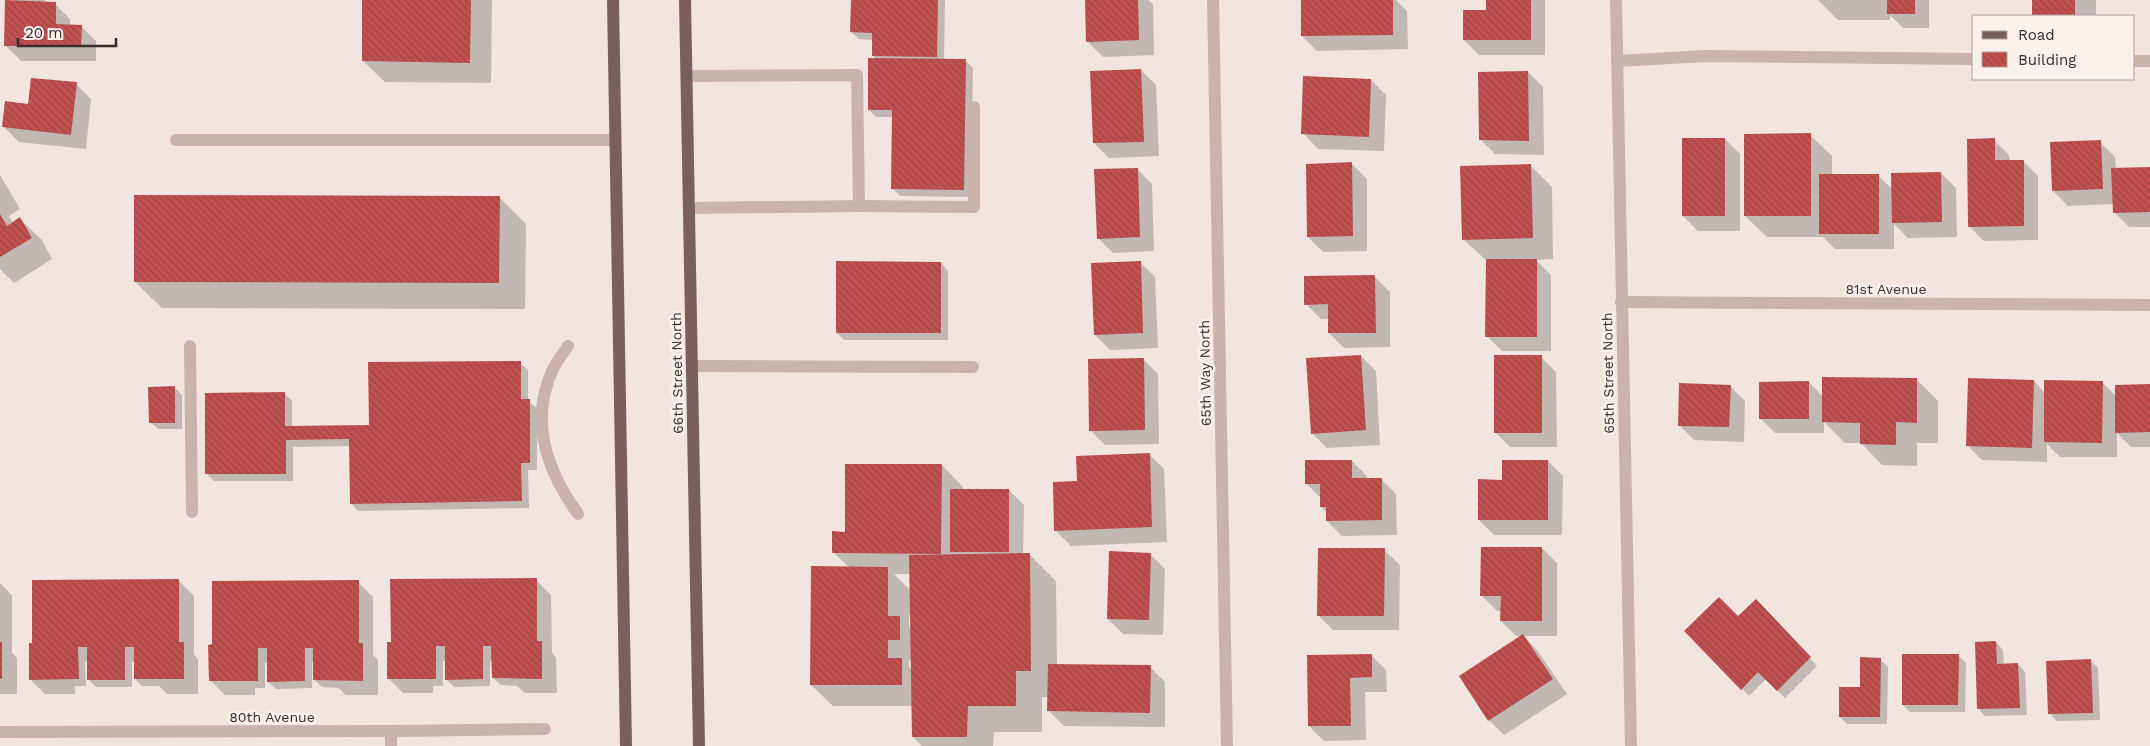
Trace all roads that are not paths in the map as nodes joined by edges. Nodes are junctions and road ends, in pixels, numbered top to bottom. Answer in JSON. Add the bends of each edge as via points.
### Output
{"nodes":[{"id":1,"x":613,"y":0,"type":"edge"},
{"id":2,"x":685,"y":0,"type":"edge"},
{"id":3,"x":1213,"y":0,"type":"edge"},
{"id":4,"x":1616,"y":0,"type":"edge"},
{"id":5,"x":1972,"y":59,"type":"edge"},
{"id":6,"x":2135,"y":61,"type":"edge"},
{"id":7,"x":1617,"y":62,"type":"junction"},
{"id":8,"x":2150,"y":62,"type":"edge"},
{"id":9,"x":687,"y":76,"type":"junction"},
{"id":10,"x":974,"y":107,"type":"dead end"},
{"id":11,"x":176,"y":140,"type":"dead end"},
{"id":12,"x":615,"y":140,"type":"junction"},
{"id":13,"x":859,"y":206,"type":"junction"},
{"id":14,"x":689,"y":208,"type":"junction"},
{"id":15,"x":1621,"y":302,"type":"junction"},
{"id":16,"x":2150,"y":305,"type":"edge"},
{"id":17,"x":190,"y":346,"type":"dead end"},
{"id":18,"x":568,"y":346,"type":"dead end"},
{"id":19,"x":692,"y":366,"type":"junction"},
{"id":20,"x":973,"y":367,"type":"dead end"},
{"id":21,"x":192,"y":512,"type":"dead end"},
{"id":22,"x":578,"y":514,"type":"dead end"},
{"id":23,"x":545,"y":729,"type":"dead end"},
{"id":24,"x":0,"y":732,"type":"edge"},
{"id":25,"x":391,"y":732,"type":"junction"},
{"id":26,"x":391,"y":746,"type":"edge"},
{"id":27,"x":626,"y":746,"type":"edge"},
{"id":28,"x":699,"y":746,"type":"edge"},
{"id":29,"x":1228,"y":746,"type":"edge"},
{"id":30,"x":1631,"y":746,"type":"edge"}],
"edges":[{"from":1,"to":12,"type":"main road"},
{"from":2,"to":9,"type":"main road","name":"66th Street North"},
{"from":3,"to":29,"type":"street","name":"65th Way North"},
{"from":4,"to":7,"type":"street","name":"65th Street North"},
{"from":5,"to":7,"type":"street","via":[[1706,56]]},
{"from":6,"to":8,"type":"street"},
{"from":7,"to":15,"type":"street","name":"65th Street North"},
{"from":9,"to":13,"type":"street","via":[[857,75]]},
{"from":9,"to":14,"type":"main road","name":"66th Street North"},
{"from":10,"to":13,"type":"street","via":[[974,206]]},
{"from":11,"to":12,"type":"street"},
{"from":12,"to":27,"type":"main road"},
{"from":13,"to":14,"type":"street"},
{"from":14,"to":19,"type":"main road","name":"66th Street North"},
{"from":15,"to":16,"type":"street","name":"81st Avenue"},
{"from":15,"to":30,"type":"street","name":"65th Street North"},
{"from":17,"to":21,"type":"street"},
{"from":18,"to":22,"type":"street","via":[[547,387],[543,438],[549,465]]},
{"from":19,"to":20,"type":"street"},
{"from":19,"to":28,"type":"main road","name":"66th Street North"},
{"from":23,"to":25,"type":"street","name":"80th Avenue"},
{"from":24,"to":25,"type":"street","name":"80th Avenue"},
{"from":25,"to":26,"type":"street"}]}
